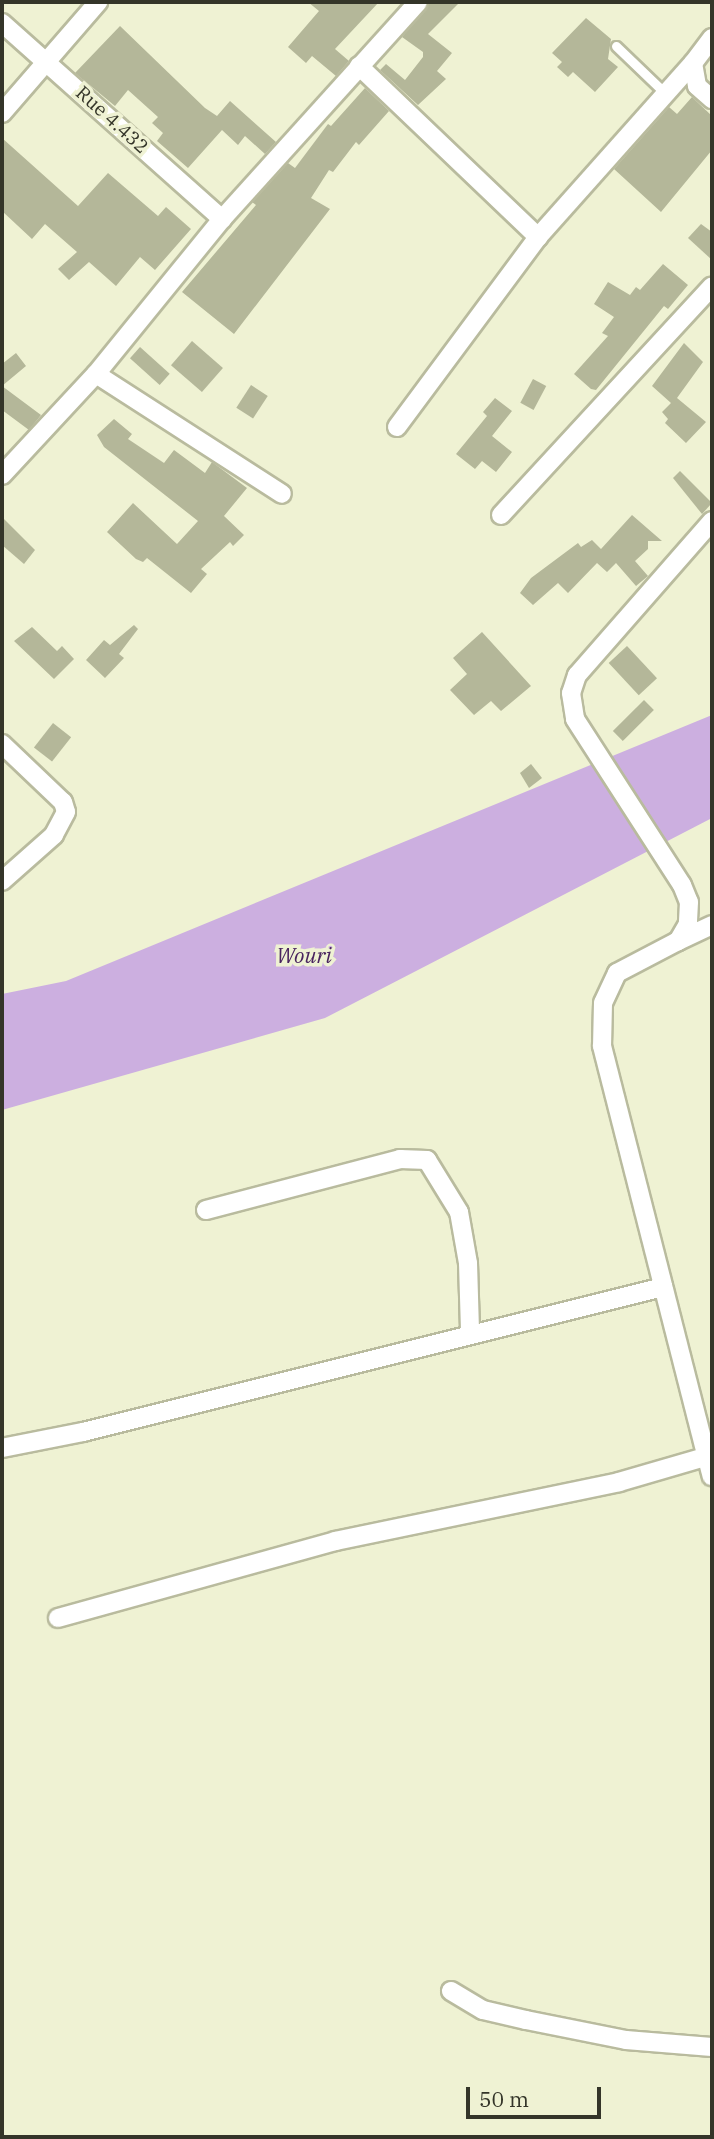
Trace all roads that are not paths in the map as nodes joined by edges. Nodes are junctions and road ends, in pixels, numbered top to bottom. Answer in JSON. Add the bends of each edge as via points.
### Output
{"nodes":[{"id":1,"x":98,"y":2,"type":"edge"},
{"id":2,"x":418,"y":2,"type":"edge"},
{"id":3,"x":2,"y":23,"type":"edge"},
{"id":4,"x":712,"y":38,"type":"edge"},
{"id":5,"x":616,"y":46,"type":"dead end"},
{"id":6,"x":48,"y":62,"type":"junction"},
{"id":7,"x":692,"y":63,"type":"junction"},
{"id":8,"x":359,"y":66,"type":"junction"},
{"id":9,"x":664,"y":92,"type":"junction"},
{"id":10,"x":712,"y":99,"type":"edge"},
{"id":11,"x":2,"y":113,"type":"edge"},
{"id":12,"x":222,"y":219,"type":"junction"},
{"id":13,"x":538,"y":237,"type":"junction"},
{"id":14,"x":712,"y":286,"type":"edge"},
{"id":15,"x":96,"y":374,"type":"junction"},
{"id":16,"x":397,"y":427,"type":"dead end"},
{"id":17,"x":2,"y":475,"type":"edge"},
{"id":18,"x":282,"y":494,"type":"dead end"},
{"id":19,"x":501,"y":515,"type":"dead end"},
{"id":20,"x":712,"y":521,"type":"edge"},
{"id":21,"x":2,"y":744,"type":"edge"},
{"id":22,"x":2,"y":881,"type":"edge"},
{"id":23,"x":712,"y":925,"type":"edge"},
{"id":24,"x":678,"y":941,"type":"junction"},
{"id":25,"x":206,"y":1210,"type":"dead end"},
{"id":26,"x":663,"y":1287,"type":"junction"},
{"id":27,"x":470,"y":1332,"type":"junction"},
{"id":28,"x":2,"y":1448,"type":"edge"},
{"id":29,"x":709,"y":1456,"type":"edge"},
{"id":30,"x":712,"y":1476,"type":"edge"},
{"id":31,"x":58,"y":1618,"type":"dead end"},
{"id":32,"x":451,"y":1991,"type":"dead end"},
{"id":33,"x":712,"y":2047,"type":"edge"}],
"edges":[{"from":1,"to":6,"type":"street"},
{"from":2,"to":8,"type":"street"},
{"from":3,"to":6,"type":"street","name":"Rue 4.432"},
{"from":4,"to":7,"type":"street"},
{"from":5,"to":9,"type":"lane"},
{"from":6,"to":11,"type":"street"},
{"from":6,"to":12,"type":"street","name":"Rue 4.432"},
{"from":7,"to":9,"type":"street"},
{"from":7,"to":10,"type":"street","via":[[697,86]]},
{"from":8,"to":12,"type":"street"},
{"from":8,"to":13,"type":"street"},
{"from":9,"to":13,"type":"street"},
{"from":12,"to":15,"type":"street"},
{"from":13,"to":16,"type":"street"},
{"from":14,"to":19,"type":"street"},
{"from":15,"to":17,"type":"street"},
{"from":15,"to":18,"type":"street"},
{"from":20,"to":24,"type":"street","via":[[577,675],[571,693],[575,719],[682,885],[689,902],[688,924]]},
{"from":21,"to":22,"type":"street","via":[[63,802],[66,812],[54,835]]},
{"from":23,"to":24,"type":"street"},
{"from":24,"to":26,"type":"street","via":[[618,973],[603,1003],[602,1046]]},
{"from":25,"to":27,"type":"street","via":[[400,1159],[427,1160],[459,1212],[468,1263]]},
{"from":26,"to":27,"type":"street"},
{"from":26,"to":29,"type":"street"},
{"from":27,"to":28,"type":"street","via":[[83,1432]]},
{"from":29,"to":30,"type":"street"},
{"from":29,"to":31,"type":"street","via":[[619,1482],[335,1541]]},
{"from":32,"to":33,"type":"street","via":[[483,2010],[526,2020],[626,2040]]}]}
